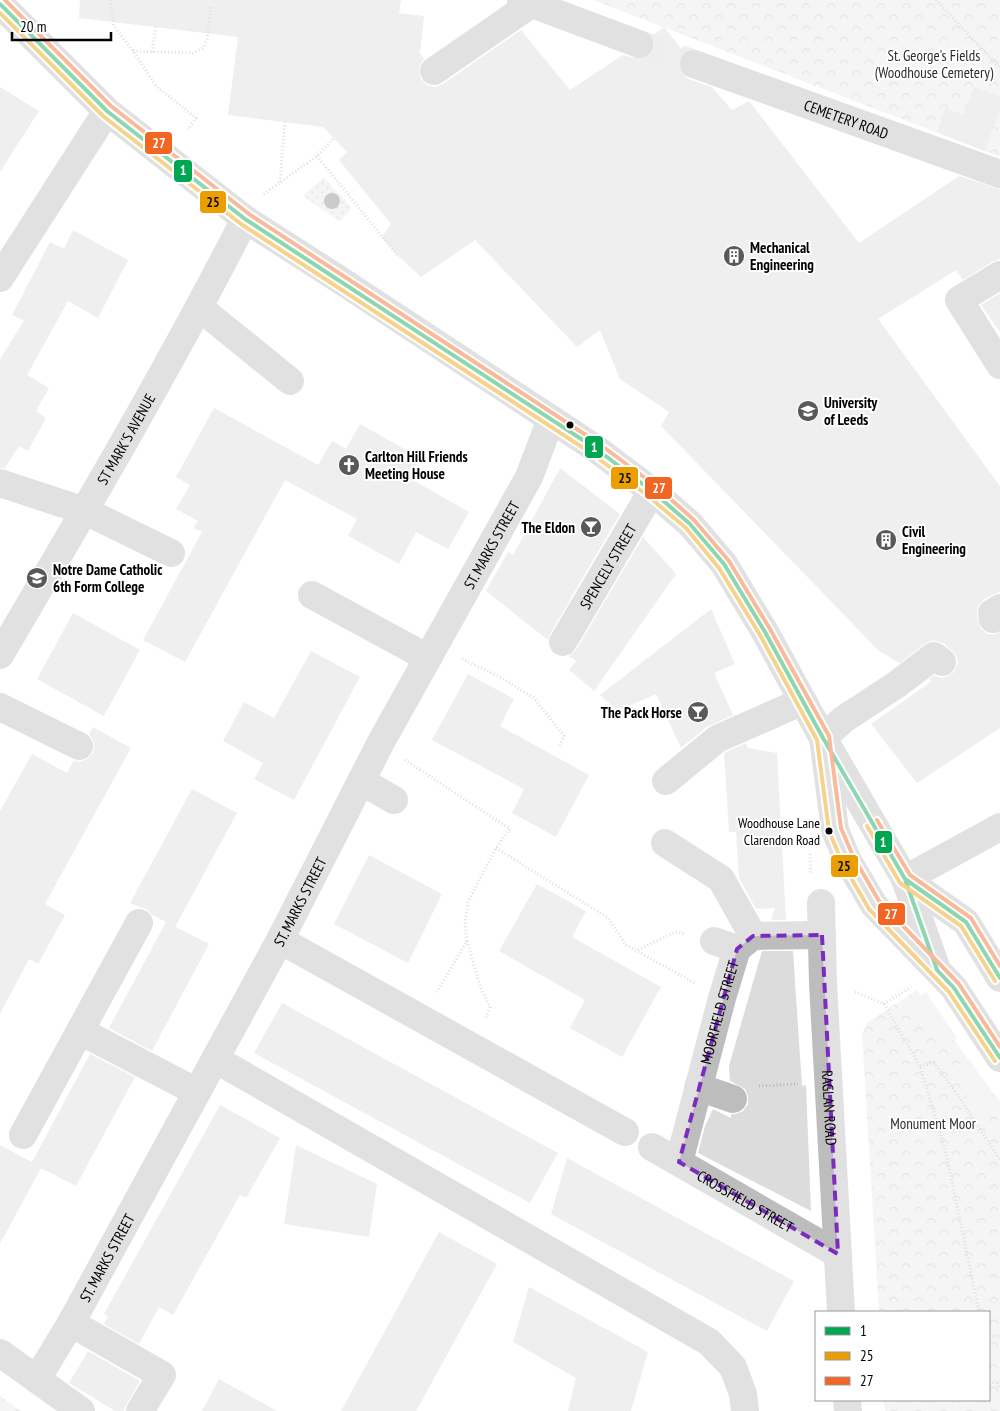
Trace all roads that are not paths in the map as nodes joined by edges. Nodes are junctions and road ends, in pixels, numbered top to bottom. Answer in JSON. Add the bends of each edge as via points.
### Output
{"nodes":[{"id":1,"x":526,"y":2,"type":"edge"},
{"id":2,"x":0,"y":4,"type":"edge"},
{"id":3,"x":639,"y":44,"type":"tunnel mouth"},
{"id":4,"x":694,"y":64,"type":"tunnel mouth"},
{"id":5,"x":434,"y":71,"type":"dead end"},
{"id":6,"x":108,"y":111,"type":"junction"},
{"id":7,"x":1000,"y":174,"type":"edge"},
{"id":8,"x":242,"y":216,"type":"junction"},
{"id":9,"x":1000,"y":275,"type":"edge"},
{"id":10,"x":0,"y":278,"type":"edge"},
{"id":11,"x":200,"y":308,"type":"junction"},
{"id":12,"x":1000,"y":365,"type":"edge"},
{"id":13,"x":290,"y":381,"type":"dead end"},
{"id":14,"x":551,"y":419,"type":"junction"},
{"id":15,"x":0,"y":483,"type":"edge"},
{"id":16,"x":652,"y":491,"type":"junction"},
{"id":17,"x":85,"y":511,"type":"junction"},
{"id":18,"x":170,"y":553,"type":"dead end"},
{"id":19,"x":312,"y":595,"type":"dead end"},
{"id":20,"x":563,"y":642,"type":"dead end"},
{"id":21,"x":431,"y":652,"type":"junction"},
{"id":22,"x":0,"y":655,"type":"edge"},
{"id":23,"x":942,"y":662,"type":"dead end"},
{"id":24,"x":803,"y":701,"type":"junction"},
{"id":25,"x":0,"y":708,"type":"edge"},
{"id":26,"x":823,"y":738,"type":"junction"},
{"id":27,"x":79,"y":746,"type":"dead end"},
{"id":28,"x":361,"y":781,"type":"junction"},
{"id":29,"x":666,"y":781,"type":"dead end"},
{"id":30,"x":394,"y":800,"type":"dead end"},
{"id":31,"x":1000,"y":827,"type":"edge"},
{"id":32,"x":665,"y":843,"type":"dead end"},
{"id":33,"x":905,"y":879,"type":"junction"},
{"id":34,"x":821,"y":903,"type":"dead end"},
{"id":35,"x":138,"y":923,"type":"dead end"},
{"id":36,"x":822,"y":935,"type":"junction"},
{"id":37,"x":280,"y":940,"type":"junction"},
{"id":38,"x":735,"y":942,"type":"junction"},
{"id":39,"x":927,"y":976,"type":"junction"},
{"id":40,"x":1000,"y":978,"type":"edge"},
{"id":41,"x":80,"y":1031,"type":"junction"},
{"id":42,"x":1000,"y":1058,"type":"edge"},
{"id":43,"x":215,"y":1059,"type":"junction"},
{"id":44,"x":698,"y":1086,"type":"junction"},
{"id":45,"x":197,"y":1092,"type":"junction"},
{"id":46,"x":733,"y":1099,"type":"road end"},
{"id":47,"x":625,"y":1132,"type":"dead end"},
{"id":48,"x":23,"y":1134,"type":"dead end"},
{"id":49,"x":652,"y":1147,"type":"dead end"},
{"id":50,"x":679,"y":1162,"type":"junction"},
{"id":51,"x":838,"y":1254,"type":"junction"},
{"id":52,"x":841,"y":1311,"type":"edge"},
{"id":53,"x":71,"y":1323,"type":"junction"},
{"id":54,"x":0,"y":1353,"type":"edge"},
{"id":55,"x":36,"y":1379,"type":"junction"},
{"id":56,"x":80,"y":1411,"type":"edge"},
{"id":57,"x":140,"y":1411,"type":"edge"},
{"id":58,"x":745,"y":1411,"type":"edge"}],
"edges":[{"from":1,"to":3,"type":"main road"},
{"from":1,"to":5,"type":"main road"},
{"from":2,"to":6,"type":"main road"},
{"from":4,"to":7,"type":"main road","name":"CEMETERY ROAD"},
{"from":6,"to":8,"type":"main road"},
{"from":6,"to":10,"type":"main road"},
{"from":8,"to":11,"type":"main road","name":"ST MARK'S AVENUE"},
{"from":8,"to":14,"type":"main road"},
{"from":9,"to":12,"type":"main road","via":[[959,300]]},
{"from":11,"to":13,"type":"main road"},
{"from":11,"to":17,"type":"main road","name":"ST MARK'S AVENUE"},
{"from":14,"to":16,"type":"main road"},
{"from":14,"to":21,"type":"main road","name":"ST. MARKS STREET","via":[[529,477]]},
{"from":15,"to":17,"type":"main road"},
{"from":16,"to":20,"type":"main road","name":"SPENCELY STREET"},
{"from":16,"to":24,"type":"main road","via":[[690,524],[724,564]]},
{"from":17,"to":18,"type":"main road"},
{"from":17,"to":22,"type":"main road","name":"ST MARK'S AVENUE"},
{"from":19,"to":21,"type":"main road"},
{"from":21,"to":28,"type":"main road","name":"ST. MARKS STREET"},
{"from":23,"to":26,"type":"main road","via":[[934,656],[844,719]]},
{"from":24,"to":26,"type":"main road"},
{"from":24,"to":29,"type":"main road","via":[[717,739]]},
{"from":25,"to":27,"type":"main road"},
{"from":26,"to":33,"type":"main road"},
{"from":26,"to":39,"type":"main road","via":[[835,830],[847,859],[874,906]]},
{"from":28,"to":30,"type":"main road"},
{"from":28,"to":37,"type":"main road","name":"ST. MARKS STREET"},
{"from":31,"to":33,"type":"main road"},
{"from":32,"to":38,"type":"main road","via":[[721,879]]},
{"from":33,"to":39,"type":"main road"},
{"from":33,"to":40,"type":"main road","via":[[966,922]]},
{"from":34,"to":36,"type":"main road","name":"RAGLAN ROAD"},
{"from":35,"to":41,"type":"main road"},
{"from":36,"to":38,"type":"main road"},
{"from":36,"to":51,"type":"main road","name":"RAGLAN ROAD"},
{"from":37,"to":43,"type":"main road","name":"ST. MARKS STREET"},
{"from":37,"to":47,"type":"main road"},
{"from":38,"to":44,"type":"main road","name":"MOORFIELD STREET"},
{"from":39,"to":42,"type":"main road","via":[[954,988]]},
{"from":41,"to":45,"type":"main road"},
{"from":41,"to":48,"type":"main road"},
{"from":43,"to":45,"type":"main road","name":"ST. MARKS STREET"},
{"from":43,"to":58,"type":"main road","via":[[709,1342],[733,1368]]},
{"from":44,"to":46,"type":"main road"},
{"from":44,"to":50,"type":"main road","name":"MOORFIELD STREET"},
{"from":45,"to":53,"type":"main road","name":"ST. MARKS STREET"},
{"from":49,"to":50,"type":"main road","name":"CROSSFIELD STREET"},
{"from":50,"to":51,"type":"main road","name":"CROSSFIELD STREET"},
{"from":51,"to":52,"type":"main road","name":"RAGLAN ROAD"},
{"from":53,"to":55,"type":"main road","name":"ST. MARKS STREET"},
{"from":53,"to":57,"type":"main road","via":[[162,1375]]},
{"from":54,"to":55,"type":"main road"},
{"from":55,"to":56,"type":"main road"}]}
